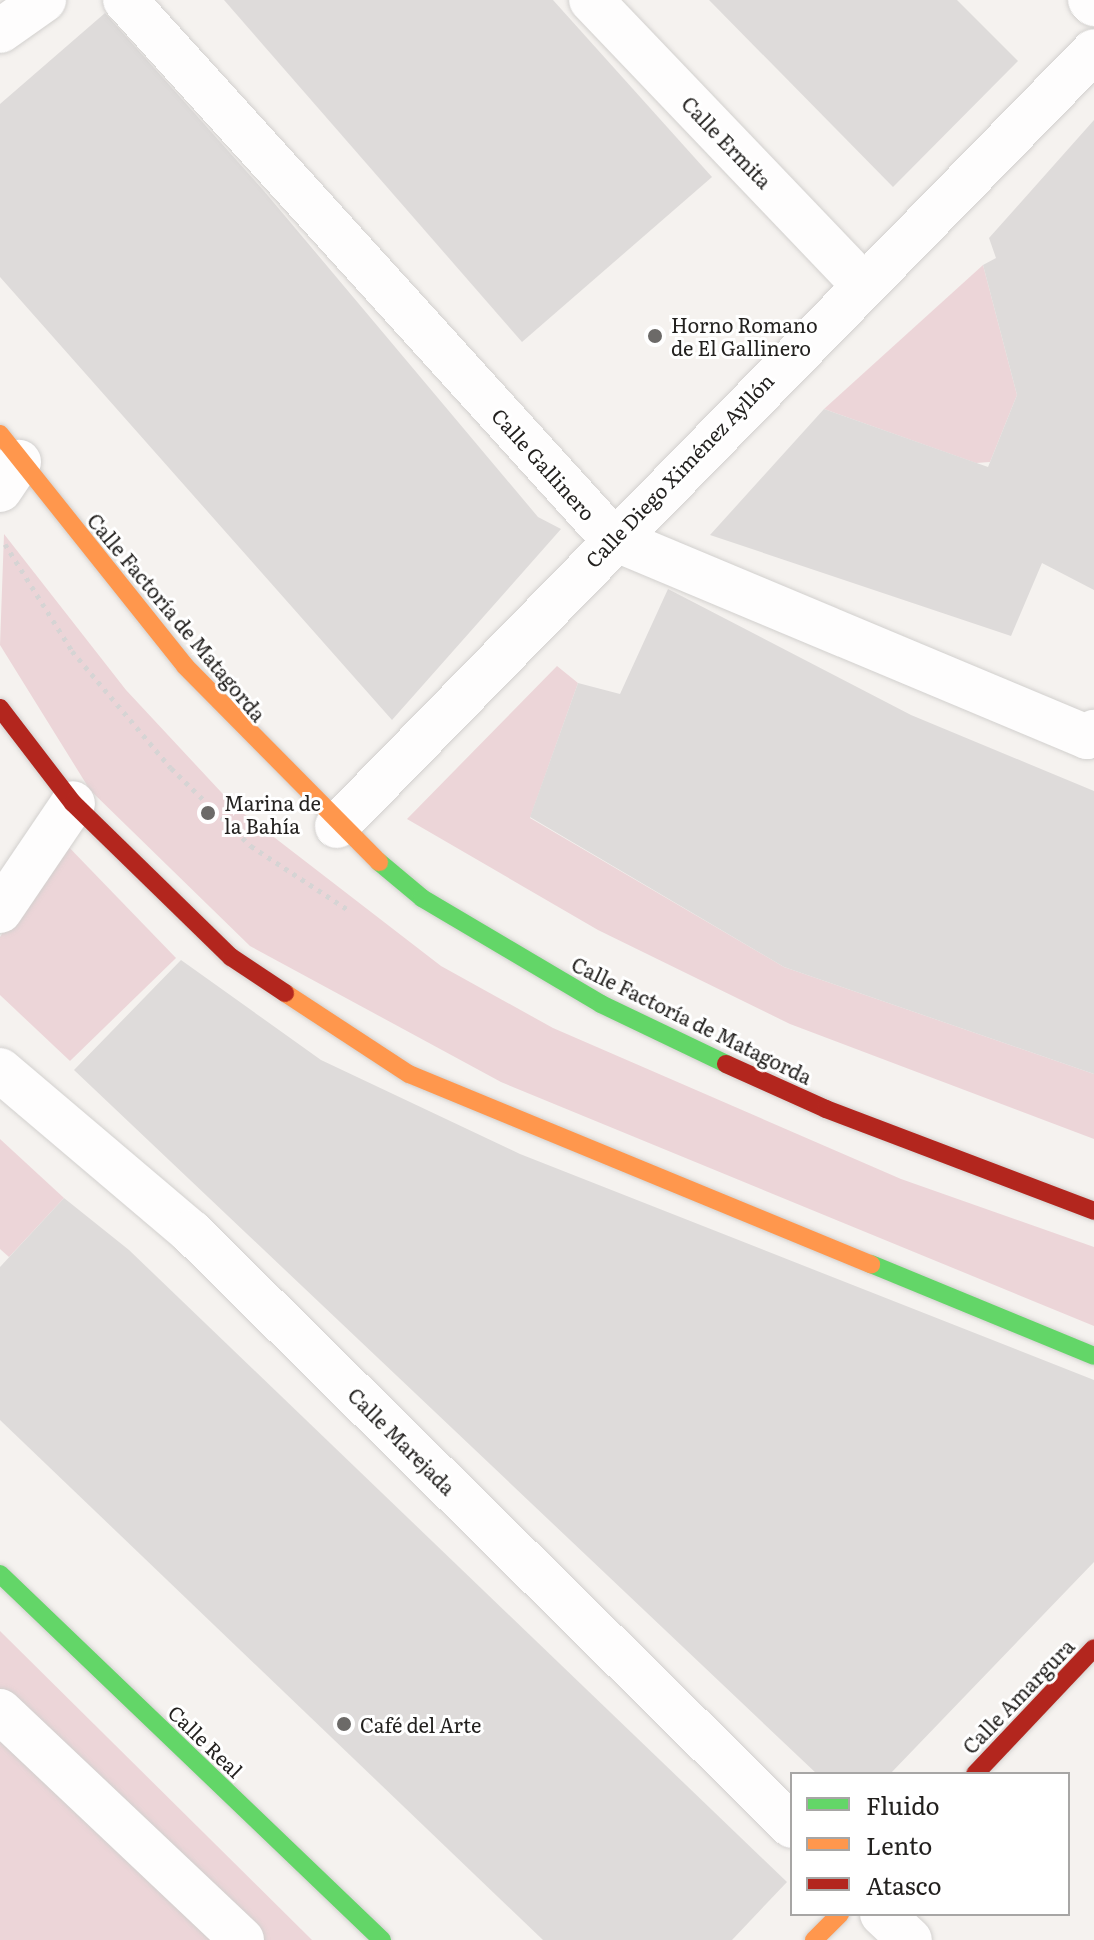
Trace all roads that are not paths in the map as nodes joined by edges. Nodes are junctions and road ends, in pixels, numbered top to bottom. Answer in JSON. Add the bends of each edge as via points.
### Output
{"nodes":[{"id":1,"x":44,"y":0,"type":"edge"},
{"id":2,"x":125,"y":0,"type":"edge"},
{"id":3,"x":591,"y":0,"type":"edge"},
{"id":4,"x":0,"y":31,"type":"edge"},
{"id":5,"x":1094,"y":51,"type":"edge"},
{"id":6,"x":862,"y":284,"type":"junction"},
{"id":7,"x":6,"y":462,"type":"edge"},
{"id":8,"x":612,"y":538,"type":"junction"},
{"id":9,"x":0,"y":708,"type":"edge"},
{"id":10,"x":1092,"y":740,"type":"edge"},
{"id":11,"x":73,"y":803,"type":"junction"},
{"id":12,"x":337,"y":826,"type":"junction"},
{"id":13,"x":0,"y":911,"type":"edge"},
{"id":14,"x":0,"y":1070,"type":"edge"},
{"id":15,"x":1094,"y":1211,"type":"edge"},
{"id":16,"x":1094,"y":1356,"type":"edge"},
{"id":17,"x":0,"y":1574,"type":"edge"},
{"id":18,"x":1094,"y":1648,"type":"edge"},
{"id":19,"x":0,"y":1711,"type":"edge"},
{"id":20,"x":977,"y":1772,"type":"edge"},
{"id":21,"x":790,"y":1824,"type":"edge"},
{"id":22,"x":838,"y":1916,"type":"edge"},
{"id":23,"x":884,"y":1916,"type":"edge"},
{"id":24,"x":242,"y":1940,"type":"edge"},
{"id":25,"x":382,"y":1940,"type":"edge"},
{"id":26,"x":814,"y":1940,"type":"edge"},
{"id":27,"x":910,"y":1940,"type":"edge"}],
"edges":[{"from":1,"to":4,"type":"street"},
{"from":2,"to":8,"type":"street","name":"Calle Gallinero"},
{"from":3,"to":6,"type":"street","name":"Calle Ermita"},
{"from":5,"to":6,"type":"street","name":"Calle Diego Ximénez Ayllón"},
{"from":6,"to":8,"type":"street","name":"Calle Diego Ximénez Ayllón"},
{"from":7,"to":12,"type":"street","name":"Calle Factoría de Matagorda","via":[[185,666]]},
{"from":8,"to":10,"type":"street","name":"Calle Gallinero"},
{"from":8,"to":12,"type":"street","name":"Calle Diego Ximénez Ayllón"},
{"from":9,"to":11,"type":"street"},
{"from":11,"to":13,"type":"street"},
{"from":11,"to":16,"type":"street","via":[[231,957],[409,1074]]},
{"from":12,"to":15,"type":"street","name":"Calle Factoría de Matagorda","via":[[422,898],[601,1004],[826,1109]]},
{"from":14,"to":21,"type":"street","name":"Calle Marejada","via":[[191,1232]]},
{"from":17,"to":25,"type":"street","name":"Calle Real"},
{"from":18,"to":20,"type":"street","name":"Calle Amargura"},
{"from":19,"to":24,"type":"street"},
{"from":22,"to":26,"type":"street"},
{"from":23,"to":27,"type":"street"}]}
